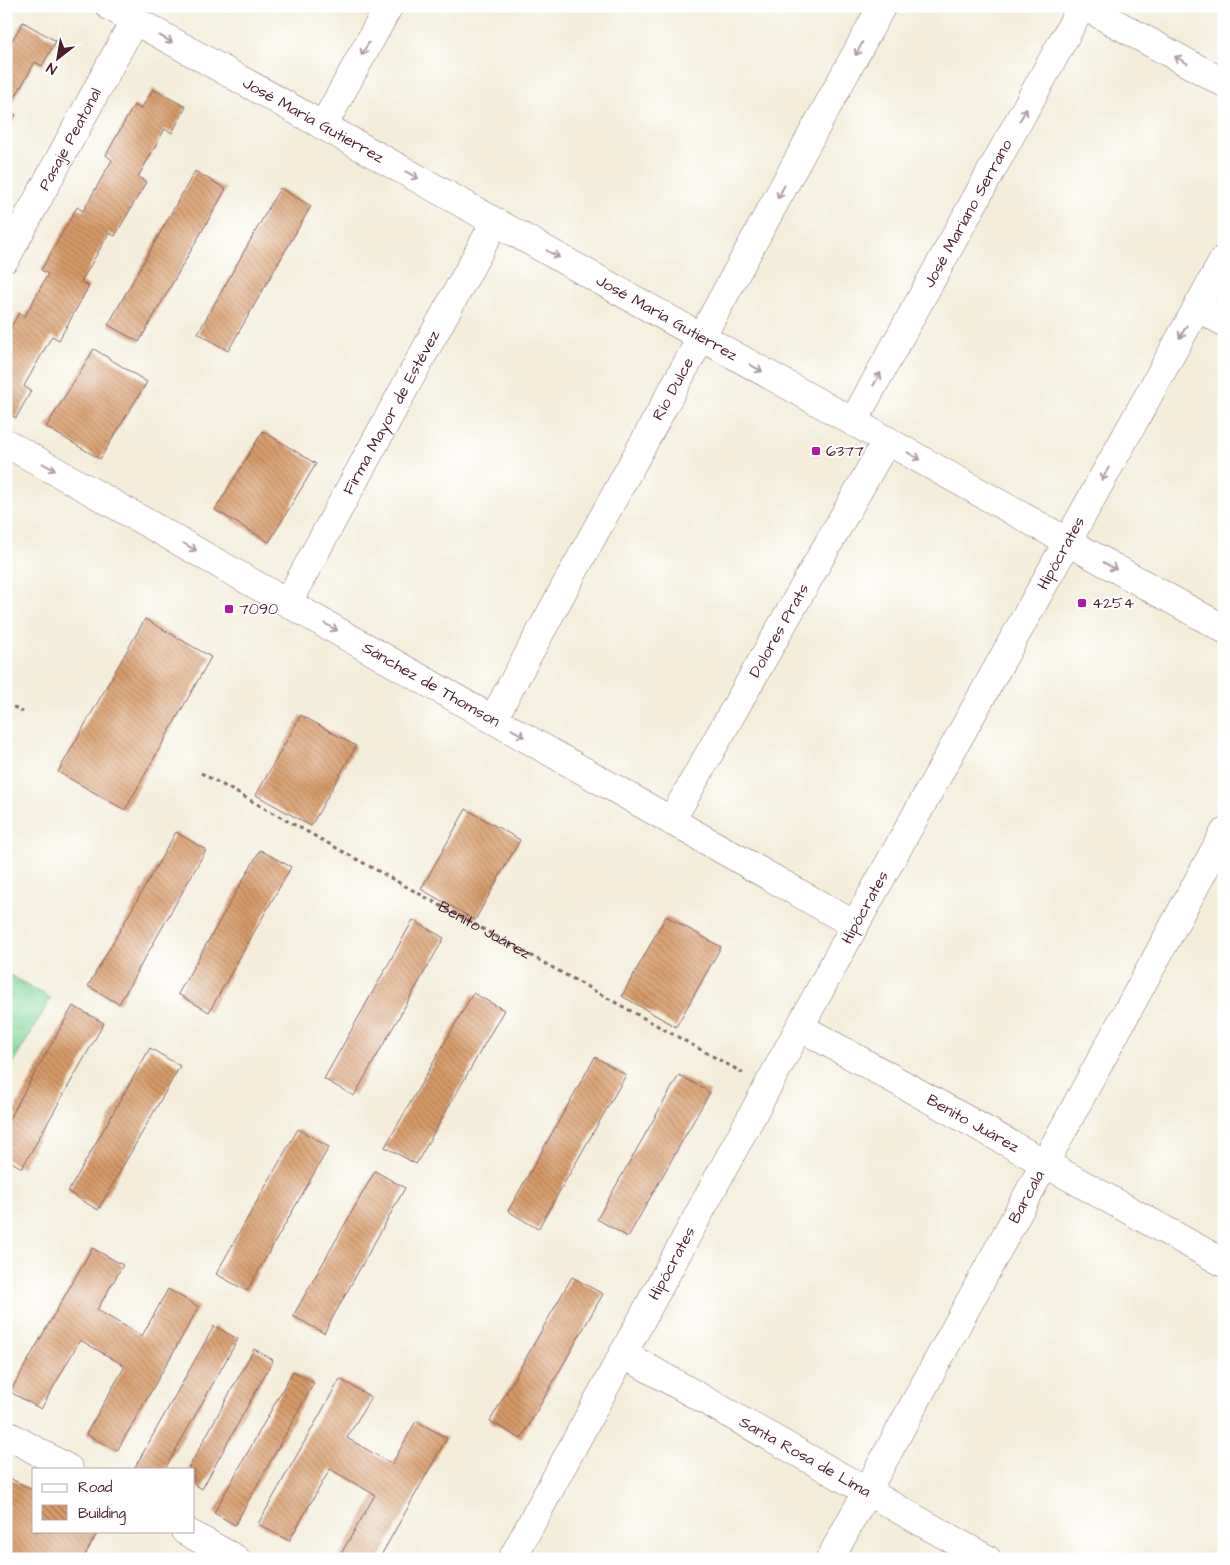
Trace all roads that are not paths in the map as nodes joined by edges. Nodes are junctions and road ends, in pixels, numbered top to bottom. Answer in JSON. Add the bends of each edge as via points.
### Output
{"nodes":[{"id":1,"x":109,"y":6,"type":"edge"},
{"id":2,"x":389,"y":6,"type":"edge"},
{"id":3,"x":882,"y":6,"type":"edge"},
{"id":4,"x":1083,"y":6,"type":"edge"},
{"id":5,"x":134,"y":21,"type":"junction"},
{"id":6,"x":1224,"y":83,"type":"edge"},
{"id":7,"x":323,"y":126,"type":"junction"},
{"id":8,"x":495,"y":222,"type":"junction"},
{"id":9,"x":6,"y":258,"type":"edge"},
{"id":10,"x":1224,"y":259,"type":"edge"},
{"id":11,"x":1197,"y":307,"type":"junction"},
{"id":12,"x":1224,"y":322,"type":"edge"},
{"id":13,"x":702,"y":338,"type":"junction"},
{"id":14,"x":853,"y":422,"type":"junction"},
{"id":15,"x":887,"y":440,"type":"junction"},
{"id":16,"x":6,"y":443,"type":"edge"},
{"id":17,"x":1067,"y":542,"type":"junction"},
{"id":18,"x":288,"y":602,"type":"junction"},
{"id":19,"x":1224,"y":629,"type":"edge"},
{"id":20,"x":493,"y":719,"type":"junction"},
{"id":21,"x":671,"y":821,"type":"junction"},
{"id":22,"x":1224,"y":833,"type":"edge"},
{"id":23,"x":855,"y":925,"type":"junction"},
{"id":24,"x":800,"y":1027,"type":"junction"},
{"id":25,"x":1044,"y":1164,"type":"junction"},
{"id":26,"x":1224,"y":1263,"type":"edge"},
{"id":27,"x":623,"y":1354,"type":"junction"},
{"id":28,"x":6,"y":1434,"type":"edge"},
{"id":29,"x":67,"y":1468,"type":"edge"},
{"id":30,"x":866,"y":1491,"type":"junction"},
{"id":31,"x":187,"y":1532,"type":"edge"},
{"id":32,"x":236,"y":1559,"type":"edge"},
{"id":33,"x":512,"y":1559,"type":"edge"},
{"id":34,"x":830,"y":1559,"type":"edge"},
{"id":35,"x":987,"y":1559,"type":"edge"}],
"edges":[{"from":1,"to":5,"type":"street","name":"José María Gutierrez"},
{"from":2,"to":7,"type":"street","one_way":true},
{"from":3,"to":13,"type":"street","name":"Río Dulce","one_way":true},
{"from":6,"to":4,"type":"street","one_way":true},
{"from":14,"to":4,"type":"street","name":"José Mariano Serrano","one_way":true},
{"from":5,"to":7,"type":"street","name":"José María Gutierrez","one_way":true},
{"from":5,"to":9,"type":"street","name":"Pasaje Peatonal"},
{"from":7,"to":8,"type":"street","name":"José María Gutierrez","one_way":true},
{"from":8,"to":13,"type":"street","name":"José María Gutierrez","one_way":true},
{"from":8,"to":18,"type":"street","name":"Firma Mayor de Estévez"},
{"from":10,"to":11,"type":"street","name":"Hipócrates"},
{"from":11,"to":12,"type":"street"},
{"from":11,"to":17,"type":"street","name":"Hipócrates","one_way":true},
{"from":13,"to":14,"type":"street","name":"José María Gutierrez","one_way":true},
{"from":13,"to":20,"type":"street","name":"Río Dulce"},
{"from":14,"to":15,"type":"street","name":"José María Gutierrez"},
{"from":15,"to":17,"type":"street","name":"José María Gutierrez","one_way":true},
{"from":15,"to":21,"type":"street","name":"Dolores Prats"},
{"from":16,"to":18,"type":"street","name":"Sánchez de Thomson","one_way":true},
{"from":17,"to":19,"type":"street","name":"José María Gutierrez","one_way":true},
{"from":17,"to":23,"type":"street","name":"Hipócrates"},
{"from":18,"to":20,"type":"street","name":"Sánchez de Thomson","one_way":true},
{"from":20,"to":21,"type":"street","name":"Sánchez de Thomson","one_way":true},
{"from":21,"to":23,"type":"street","name":"Sánchez de Thomson"},
{"from":22,"to":25,"type":"street","name":"Barcala"},
{"from":23,"to":24,"type":"street","name":"Hipócrates"},
{"from":24,"to":25,"type":"street","name":"Benito Juárez"},
{"from":24,"to":27,"type":"street","name":"Hipócrates"},
{"from":25,"to":26,"type":"street","name":"Benito Juárez"},
{"from":25,"to":30,"type":"street","name":"Barcala"},
{"from":27,"to":30,"type":"street","name":"Santa Rosa de Lima"},
{"from":27,"to":33,"type":"street","name":"Hipócrates"},
{"from":28,"to":29,"type":"street"},
{"from":30,"to":34,"type":"street","name":"Barcala"},
{"from":30,"to":35,"type":"street","name":"Santa Rosa de Lima"},
{"from":31,"to":32,"type":"street"}]}
